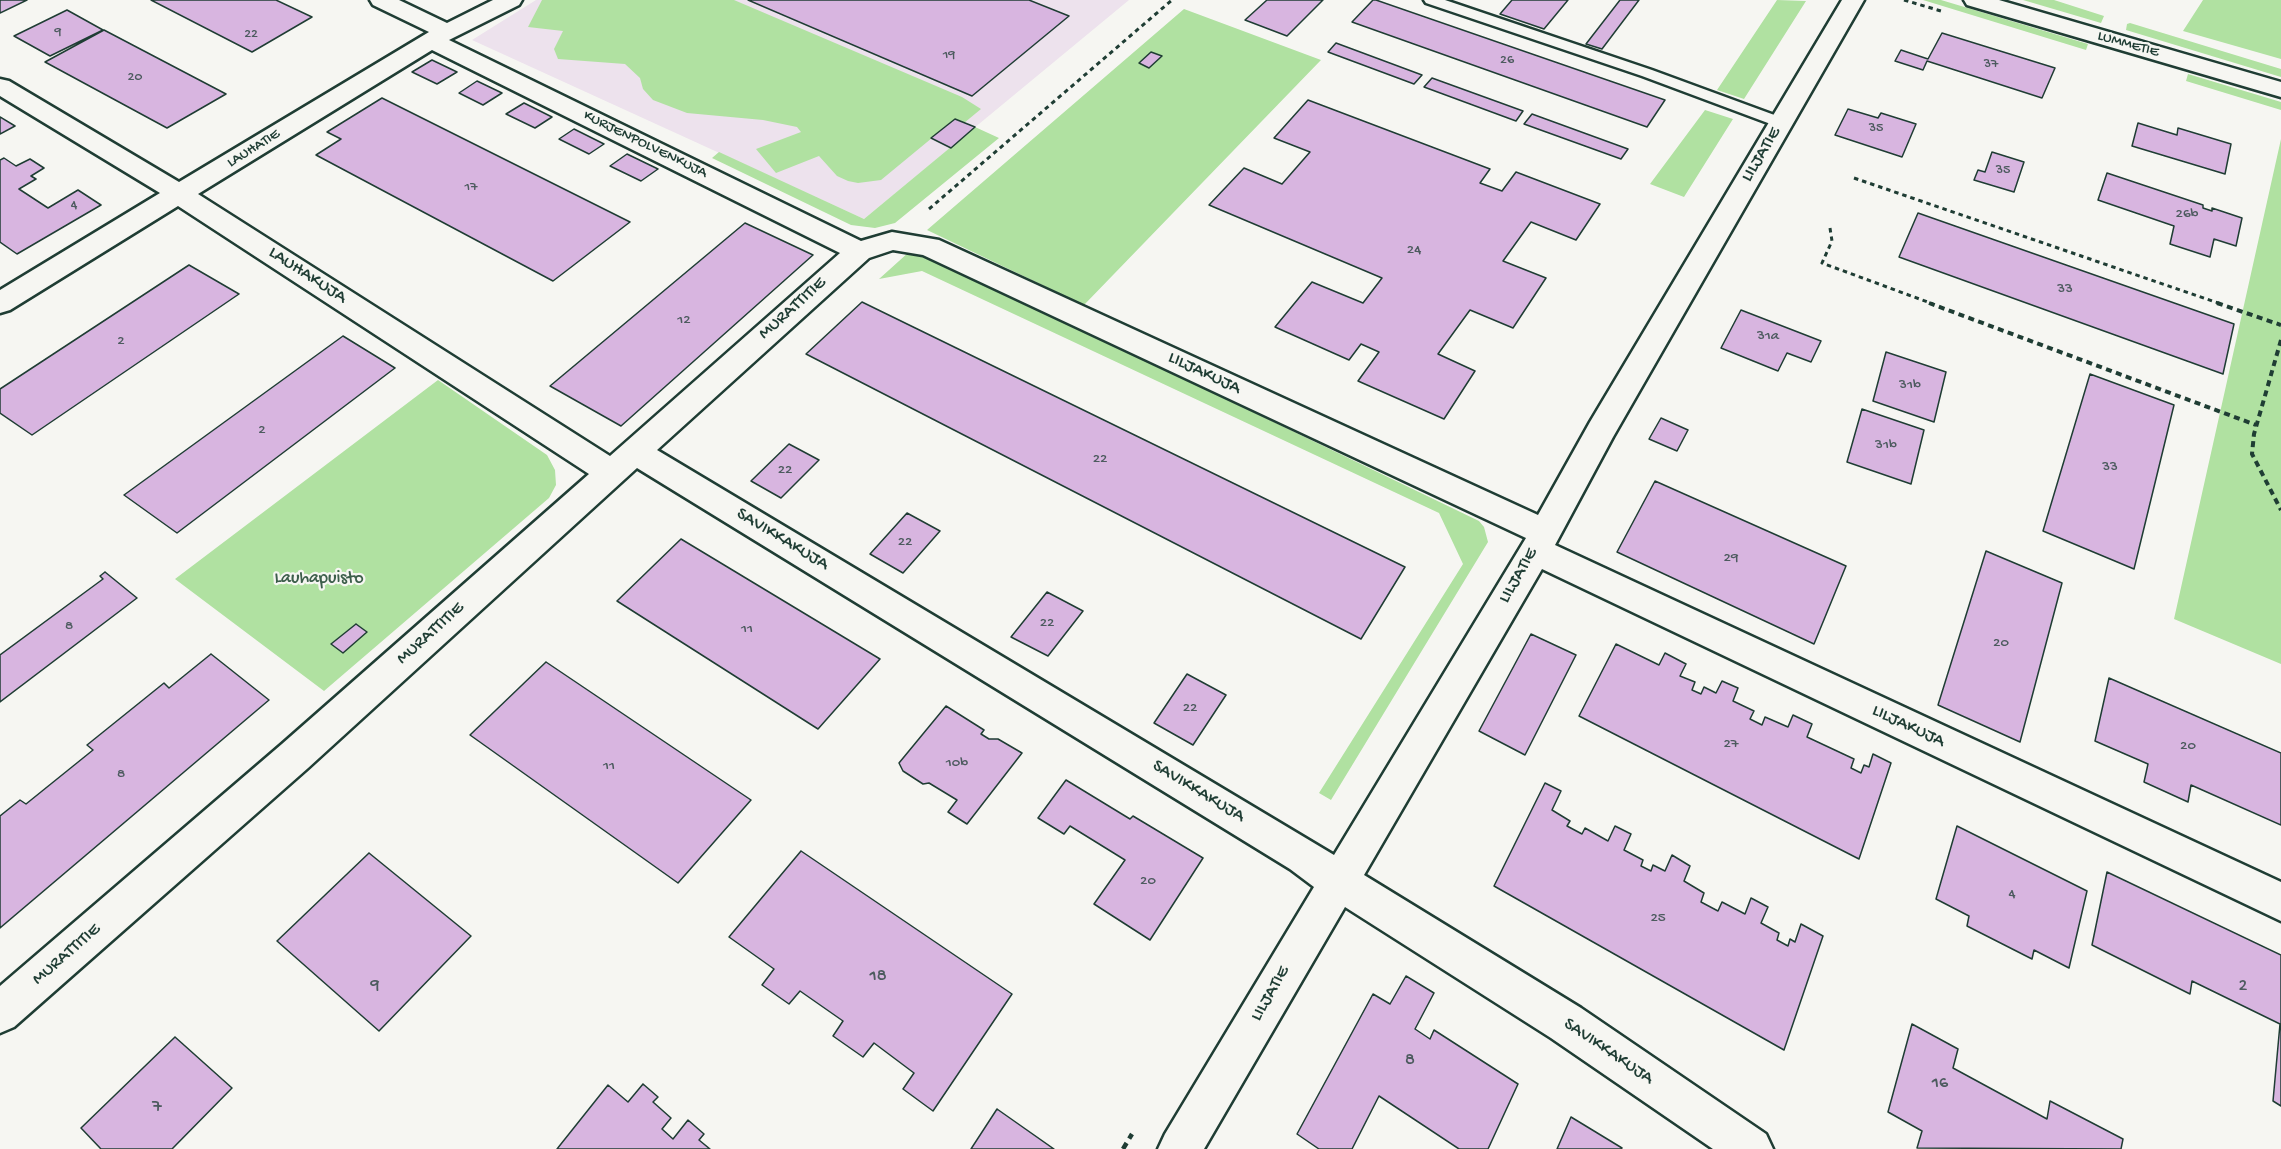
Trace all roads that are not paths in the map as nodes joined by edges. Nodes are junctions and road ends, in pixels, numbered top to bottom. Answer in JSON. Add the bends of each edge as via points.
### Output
{"nodes":[{"id":1,"x":381,"y":0,"type":"edge"},
{"id":2,"x":511,"y":0,"type":"edge"},
{"id":3,"x":1431,"y":0,"type":"edge"},
{"id":4,"x":1853,"y":0,"type":"edge"},
{"id":5,"x":1975,"y":0,"type":"edge"},
{"id":6,"x":440,"y":36,"type":"junction"},
{"id":7,"x":0,"y":86,"type":"edge"},
{"id":8,"x":2281,"y":90,"type":"edge"},
{"id":9,"x":1782,"y":123,"type":"junction"},
{"id":10,"x":180,"y":195,"type":"junction"},
{"id":11,"x":859,"y":251,"type":"junction"},
{"id":12,"x":0,"y":303,"type":"edge"},
{"id":13,"x":622,"y":461,"type":"junction"},
{"id":14,"x":1539,"y":542,"type":"junction"},
{"id":15,"x":1340,"y":882,"type":"junction"},
{"id":16,"x":2281,"y":902,"type":"edge"},
{"id":17,"x":0,"y":1013,"type":"edge"},
{"id":18,"x":1180,"y":1149,"type":"edge"},
{"id":19,"x":1751,"y":1149,"type":"edge"}],
"edges":[{"from":1,"to":6,"type":"street","name":"KURJENPOLVENKUJA"},
{"from":2,"to":6,"type":"street","name":"LAUHATIE"},
{"from":3,"to":9,"type":"lane"},
{"from":4,"to":9,"type":"street","name":"LILJATIE"},
{"from":5,"to":8,"type":"street","name":"LUMMETIE"},
{"from":6,"to":10,"type":"street","name":"LAUHATIE"},
{"from":6,"to":11,"type":"street","name":"KURJENPOLVENKUJA"},
{"from":7,"to":10,"type":"street","name":"LAUHAKUJA"},
{"from":9,"to":14,"type":"street","name":"LILJATIE","via":[[1600,430]]},
{"from":10,"to":12,"type":"street","name":"LAUHATIE"},
{"from":10,"to":13,"type":"street","name":"LAUHAKUJA"},
{"from":11,"to":13,"type":"street","name":"MURATTITIE"},
{"from":11,"to":14,"type":"street","name":"LILJAKUJA","via":[[892,241],[929,247]]},
{"from":13,"to":15,"type":"street","name":"SAVIKKAKUJA","via":[[1303,856]]},
{"from":13,"to":17,"type":"street","name":"MURATTITIE","via":[[295,756]]},
{"from":14,"to":15,"type":"street","name":"LILJATIE"},
{"from":14,"to":16,"type":"street","name":"LILJAKUJA"},
{"from":15,"to":18,"type":"street","name":"LILJATIE"},
{"from":15,"to":19,"type":"street","name":"SAVIKKAKUJA","via":[[1566,1023]]}]}
